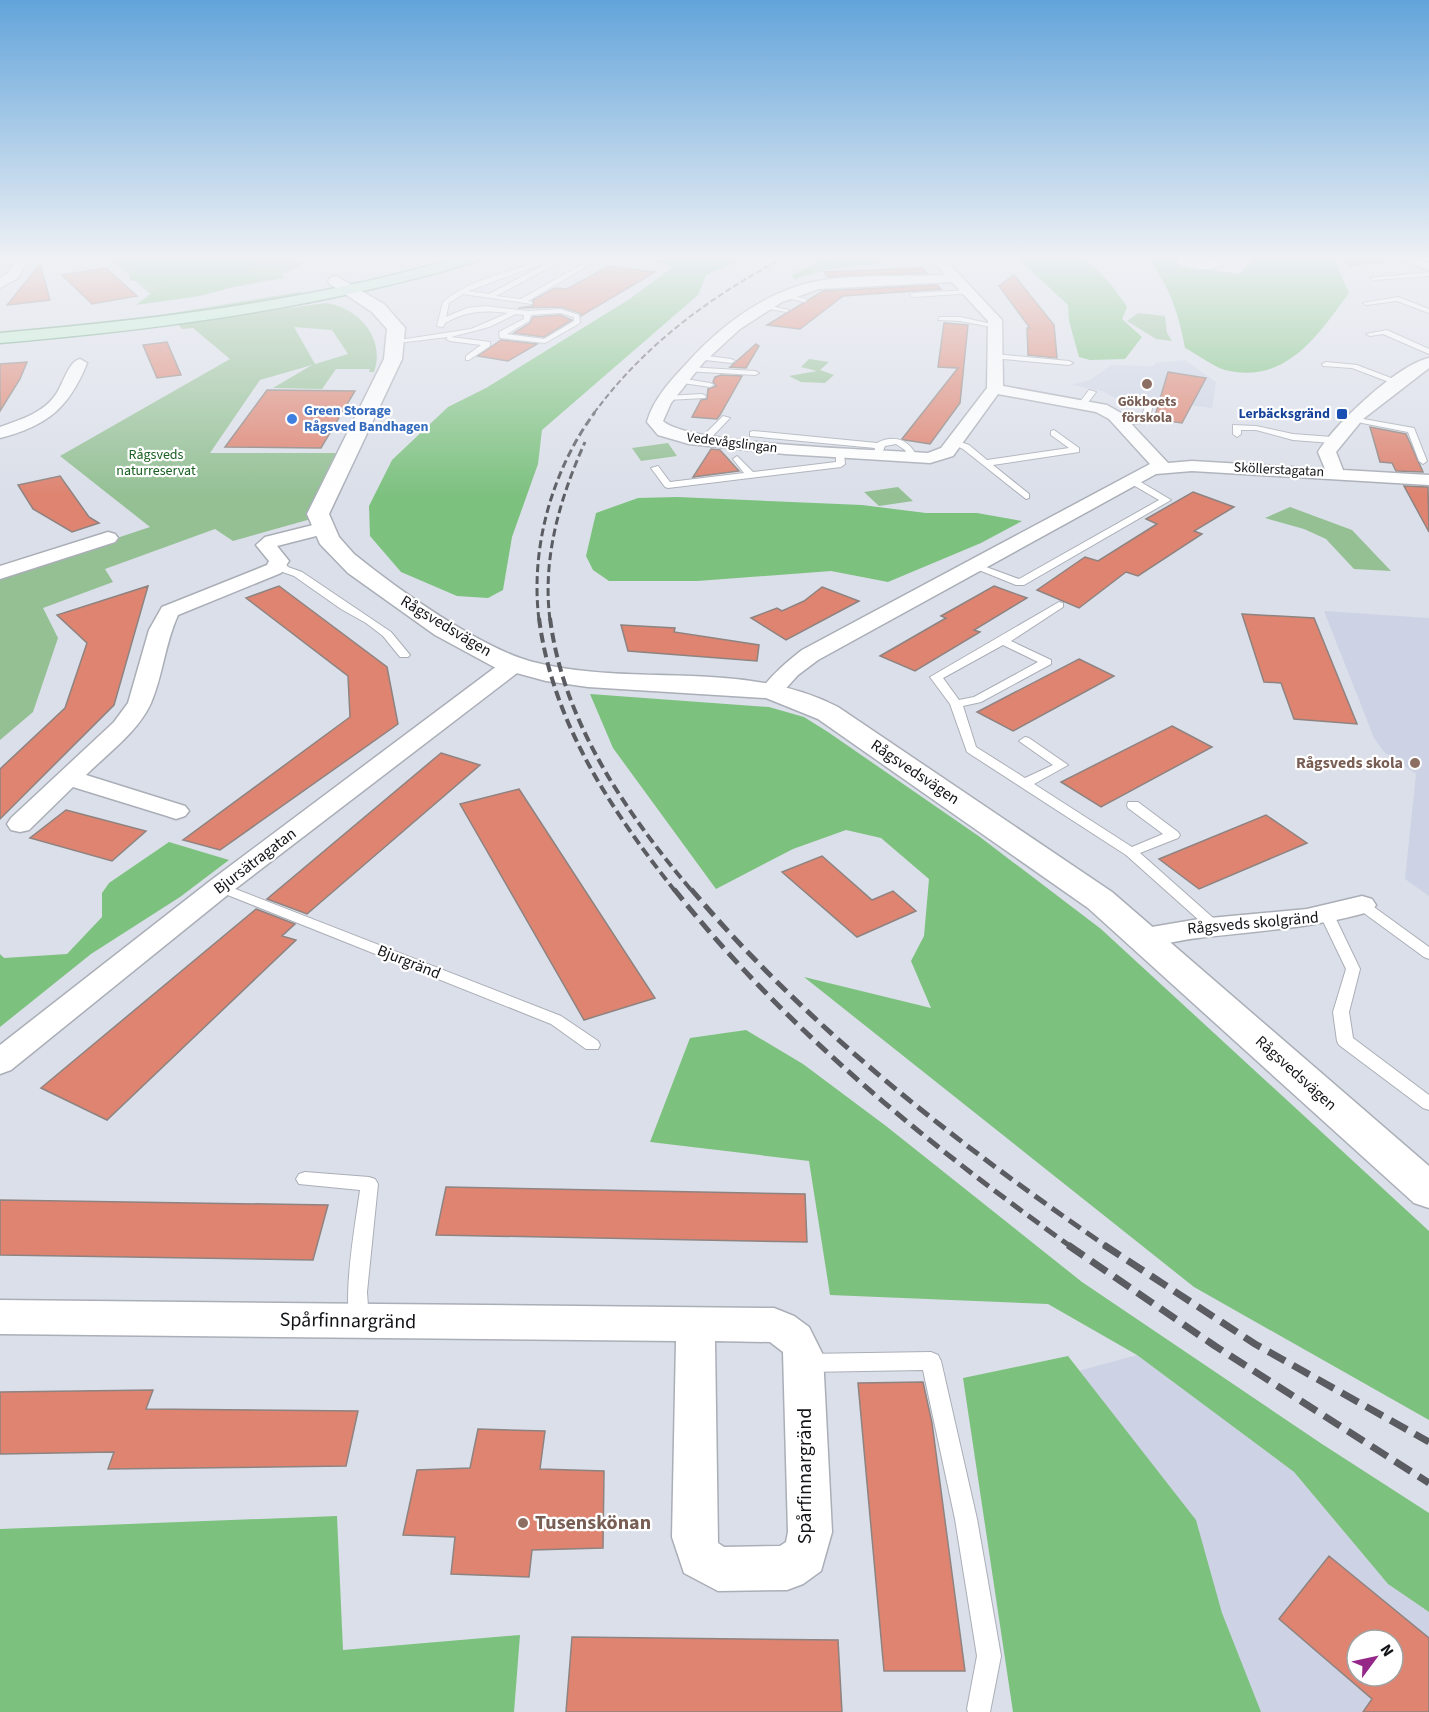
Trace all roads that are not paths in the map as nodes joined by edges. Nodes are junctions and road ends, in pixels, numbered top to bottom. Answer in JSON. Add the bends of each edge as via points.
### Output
{"nodes":[{"id":1,"x":30,"y":335,"type":"edge"},
{"id":2,"x":389,"y":335,"type":"edge"},
{"id":3,"x":449,"y":335,"type":"edge"},
{"id":4,"x":502,"y":335,"type":"edge"},
{"id":5,"x":556,"y":335,"type":"edge"},
{"id":6,"x":726,"y":335,"type":"edge"},
{"id":7,"x":996,"y":335,"type":"edge"},
{"id":8,"x":1391,"y":335,"type":"edge"},
{"id":9,"x":439,"y":337,"type":"junction"},
{"id":10,"x":0,"y":338,"type":"edge"},
{"id":11,"x":397,"y":341,"type":"junction"},
{"id":12,"x":1429,"y":352,"type":"edge"},
{"id":13,"x":995,"y":356,"type":"junction"},
{"id":14,"x":700,"y":357,"type":"junction"},
{"id":15,"x":469,"y":358,"type":"dead end"},
{"id":16,"x":1429,"y":362,"type":"edge"},
{"id":17,"x":80,"y":363,"type":"dead end"},
{"id":18,"x":1069,"y":363,"type":"dead end"},
{"id":19,"x":1326,"y":364,"type":"dead end"},
{"id":20,"x":724,"y":373,"type":"junction"},
{"id":21,"x":755,"y":373,"type":"dead end"},
{"id":22,"x":684,"y":375,"type":"junction"},
{"id":23,"x":1400,"y":383,"type":"junction"},
{"id":24,"x":710,"y":385,"type":"dead end"},
{"id":25,"x":995,"y":389,"type":"junction"},
{"id":26,"x":702,"y":396,"type":"dead end"},
{"id":27,"x":667,"y":398,"type":"junction"},
{"id":28,"x":1149,"y":406,"type":"dead end"},
{"id":29,"x":726,"y":418,"type":"dead end"},
{"id":30,"x":1355,"y":419,"type":"junction"},
{"id":31,"x":711,"y":420,"type":"dead end"},
{"id":32,"x":1122,"y":424,"type":"junction"},
{"id":33,"x":0,"y":433,"type":"edge"},
{"id":34,"x":1054,"y":433,"type":"dead end"},
{"id":35,"x":753,"y":434,"type":"dead end"},
{"id":36,"x":1237,"y":434,"type":"dead end"},
{"id":37,"x":707,"y":436,"type":"junction"},
{"id":38,"x":1332,"y":440,"type":"junction"},
{"id":39,"x":955,"y":443,"type":"junction"},
{"id":40,"x":878,"y":451,"type":"junction"},
{"id":41,"x":840,"y":453,"type":"junction"},
{"id":42,"x":737,"y":459,"type":"dead end"},
{"id":43,"x":1423,"y":461,"type":"dead end"},
{"id":44,"x":986,"y":463,"type":"junction"},
{"id":45,"x":1162,"y":467,"type":"junction"},
{"id":46,"x":655,"y":468,"type":"dead end"},
{"id":47,"x":1336,"y":473,"type":"junction"},
{"id":48,"x":750,"y":474,"type":"junction"},
{"id":49,"x":1131,"y":480,"type":"junction"},
{"id":50,"x":1429,"y":480,"type":"edge"},
{"id":51,"x":1026,"y":496,"type":"dead end"},
{"id":52,"x":321,"y":529,"type":"junction"},
{"id":53,"x":108,"y":538,"type":"dead end"},
{"id":54,"x":279,"y":561,"type":"junction"},
{"id":55,"x":974,"y":566,"type":"junction"},
{"id":56,"x":0,"y":573,"type":"edge"},
{"id":57,"x":1059,"y":605,"type":"dead end"},
{"id":58,"x":1003,"y":641,"type":"junction"},
{"id":59,"x":404,"y":655,"type":"dead end"},
{"id":60,"x":513,"y":665,"type":"junction"},
{"id":61,"x":772,"y":690,"type":"junction"},
{"id":62,"x":956,"y":704,"type":"junction"},
{"id":63,"x":1025,"y":741,"type":"dead end"},
{"id":64,"x":69,"y":778,"type":"junction"},
{"id":65,"x":1023,"y":784,"type":"junction"},
{"id":66,"x":1133,"y":805,"type":"dead end"},
{"id":67,"x":176,"y":811,"type":"dead end"},
{"id":68,"x":20,"y":824,"type":"dead end"},
{"id":69,"x":1131,"y":852,"type":"junction"},
{"id":70,"x":220,"y":887,"type":"junction"},
{"id":71,"x":1362,"y":905,"type":"joint"},
{"id":72,"x":1328,"y":916,"type":"junction"},
{"id":73,"x":1215,"y":927,"type":"junction"},
{"id":74,"x":1144,"y":937,"type":"junction"},
{"id":75,"x":1429,"y":954,"type":"edge"},
{"id":76,"x":592,"y":1046,"type":"dead end"},
{"id":77,"x":0,"y":1062,"type":"edge"},
{"id":78,"x":1429,"y":1104,"type":"edge"},
{"id":79,"x":305,"y":1179,"type":"dead end"},
{"id":80,"x":1429,"y":1191,"type":"edge"},
{"id":81,"x":0,"y":1317,"type":"edge"},
{"id":82,"x":359,"y":1322,"type":"junction"},
{"id":83,"x":696,"y":1325,"type":"junction"},
{"id":84,"x":804,"y":1363,"type":"junction"},
{"id":85,"x":979,"y":1709,"type":"dead end"}],
"edges":[{"from":1,"to":10,"type":"main road"},
{"from":2,"to":11,"type":"street"},
{"from":3,"to":9,"type":"lane"},
{"from":4,"to":5,"type":"lane","via":[[545,341]]},
{"from":6,"to":14,"type":"street","name":"Vedevågslingan"},
{"from":7,"to":13,"type":"street"},
{"from":8,"to":12,"type":"lane"},
{"from":9,"to":11,"type":"lane"},
{"from":9,"to":15,"type":"lane","via":[[487,345]]},
{"from":11,"to":52,"type":"street","via":[[383,383],[318,514]]},
{"from":13,"to":18,"type":"lane"},
{"from":13,"to":25,"type":"street"},
{"from":14,"to":20,"type":"lane","via":[[734,358]]},
{"from":14,"to":22,"type":"street","name":"Vedevågslingan"},
{"from":16,"to":23,"type":"street"},
{"from":17,"to":33,"type":"street","via":[[58,406]]},
{"from":19,"to":23,"type":"lane","via":[[1343,361]]},
{"from":20,"to":21,"type":"lane"},
{"from":20,"to":22,"type":"lane"},
{"from":22,"to":24,"type":"lane"},
{"from":22,"to":27,"type":"street","name":"Vedevågslingan"},
{"from":23,"to":30,"type":"street"},
{"from":25,"to":32,"type":"street","via":[[1087,398]]},
{"from":25,"to":39,"type":"street","name":"Vedevågslingan"},
{"from":26,"to":27,"type":"lane"},
{"from":27,"to":37,"type":"street","name":"Vedevågslingan","via":[[656,413],[659,427],[672,435]]},
{"from":28,"to":32,"type":"lane","via":[[1145,420]]},
{"from":29,"to":37,"type":"lane","via":[[719,429]]},
{"from":30,"to":38,"type":"street"},
{"from":30,"to":43,"type":"lane","via":[[1411,430]]},
{"from":31,"to":37,"type":"lane"},
{"from":32,"to":45,"type":"street"},
{"from":34,"to":44,"type":"lane","via":[[1076,450]]},
{"from":35,"to":40,"type":"lane"},
{"from":36,"to":38,"type":"lane","via":[[1236,427]]},
{"from":37,"to":41,"type":"street","name":"Vedevågslingan"},
{"from":38,"to":47,"type":"street","via":[[1328,452]]},
{"from":39,"to":40,"type":"street","name":"Vedevågslingan","via":[[947,452],[930,458]]},
{"from":39,"to":44,"type":"lane"},
{"from":40,"to":41,"type":"street","name":"Vedevågslingan"},
{"from":41,"to":48,"type":"lane","via":[[841,464],[769,475]]},
{"from":42,"to":48,"type":"lane"},
{"from":44,"to":51,"type":"lane"},
{"from":45,"to":47,"type":"street","name":"Sköllerstagatan"},
{"from":45,"to":49,"type":"street","name":"Sköllerstagatan"},
{"from":46,"to":48,"type":"lane","via":[[668,485]]},
{"from":47,"to":50,"type":"street","name":"Sköllerstagatan"},
{"from":49,"to":55,"type":"street","name":"Sköllerstagatan"},
{"from":49,"to":55,"type":"lane","via":[[1166,500],[1020,583]]},
{"from":52,"to":54,"type":"street","via":[[284,536],[266,545]]},
{"from":52,"to":60,"type":"street","name":"Rågsvedsvägen","via":[[330,544],[368,576],[471,646]]},
{"from":53,"to":56,"type":"street"},
{"from":54,"to":59,"type":"lane","via":[[284,569],[370,621]]},
{"from":54,"to":64,"type":"street","via":[[274,569],[170,610],[160,630],[140,704],[123,727]]},
{"from":55,"to":61,"type":"street","name":"Sköllerstagatan","via":[[810,655]]},
{"from":57,"to":58,"type":"lane"},
{"from":58,"to":62,"type":"lane","via":[[936,677]]},
{"from":58,"to":62,"type":"lane","via":[[1047,662],[977,700]]},
{"from":60,"to":61,"type":"street","name":"Rågsvedsvägen","via":[[580,677]]},
{"from":60,"to":70,"type":"street","name":"Bjursätragatan"},
{"from":61,"to":74,"type":"street","name":"Rågsvedsvägen","via":[[828,713],[1054,866]]},
{"from":62,"to":65,"type":"lane","via":[[971,749]]},
{"from":63,"to":65,"type":"lane","via":[[1062,765]]},
{"from":64,"to":67,"type":"street"},
{"from":64,"to":68,"type":"street"},
{"from":65,"to":69,"type":"lane"},
{"from":66,"to":69,"type":"lane","via":[[1173,835]]},
{"from":69,"to":73,"type":"lane"},
{"from":70,"to":76,"type":"lane","name":"Bjurgränd","via":[[556,1020]]},
{"from":70,"to":77,"type":"street","name":"Bjursätragatan"},
{"from":71,"to":72,"type":"street","name":"Rågsveds skolgränd"},
{"from":71,"to":75,"type":"lane"},
{"from":72,"to":73,"type":"street","name":"Rågsveds skolgränd"},
{"from":72,"to":78,"type":"lane","via":[[1353,969],[1341,1012],[1345,1041]]},
{"from":73,"to":74,"type":"street","name":"Rågsveds skolgränd","via":[[1177,929]]},
{"from":74,"to":80,"type":"street","name":"Rågsvedsvägen"},
{"from":79,"to":82,"type":"lane","via":[[369,1184],[358,1292]]},
{"from":81,"to":82,"type":"street","name":"Spårfinnargränd"},
{"from":82,"to":83,"type":"street","name":"Spårfinnargränd"},
{"from":83,"to":84,"type":"street","name":"Spårfinnargränd","via":[[774,1324],[792,1333],[803,1349]]},
{"from":83,"to":84,"type":"street","name":"Spårfinnargränd","via":[[694,1537],[700,1557],[718,1569],[787,1568],[805,1555],[810,1532]]},
{"from":84,"to":85,"type":"lane","via":[[931,1361],[966,1519],[988,1656]]}]}
